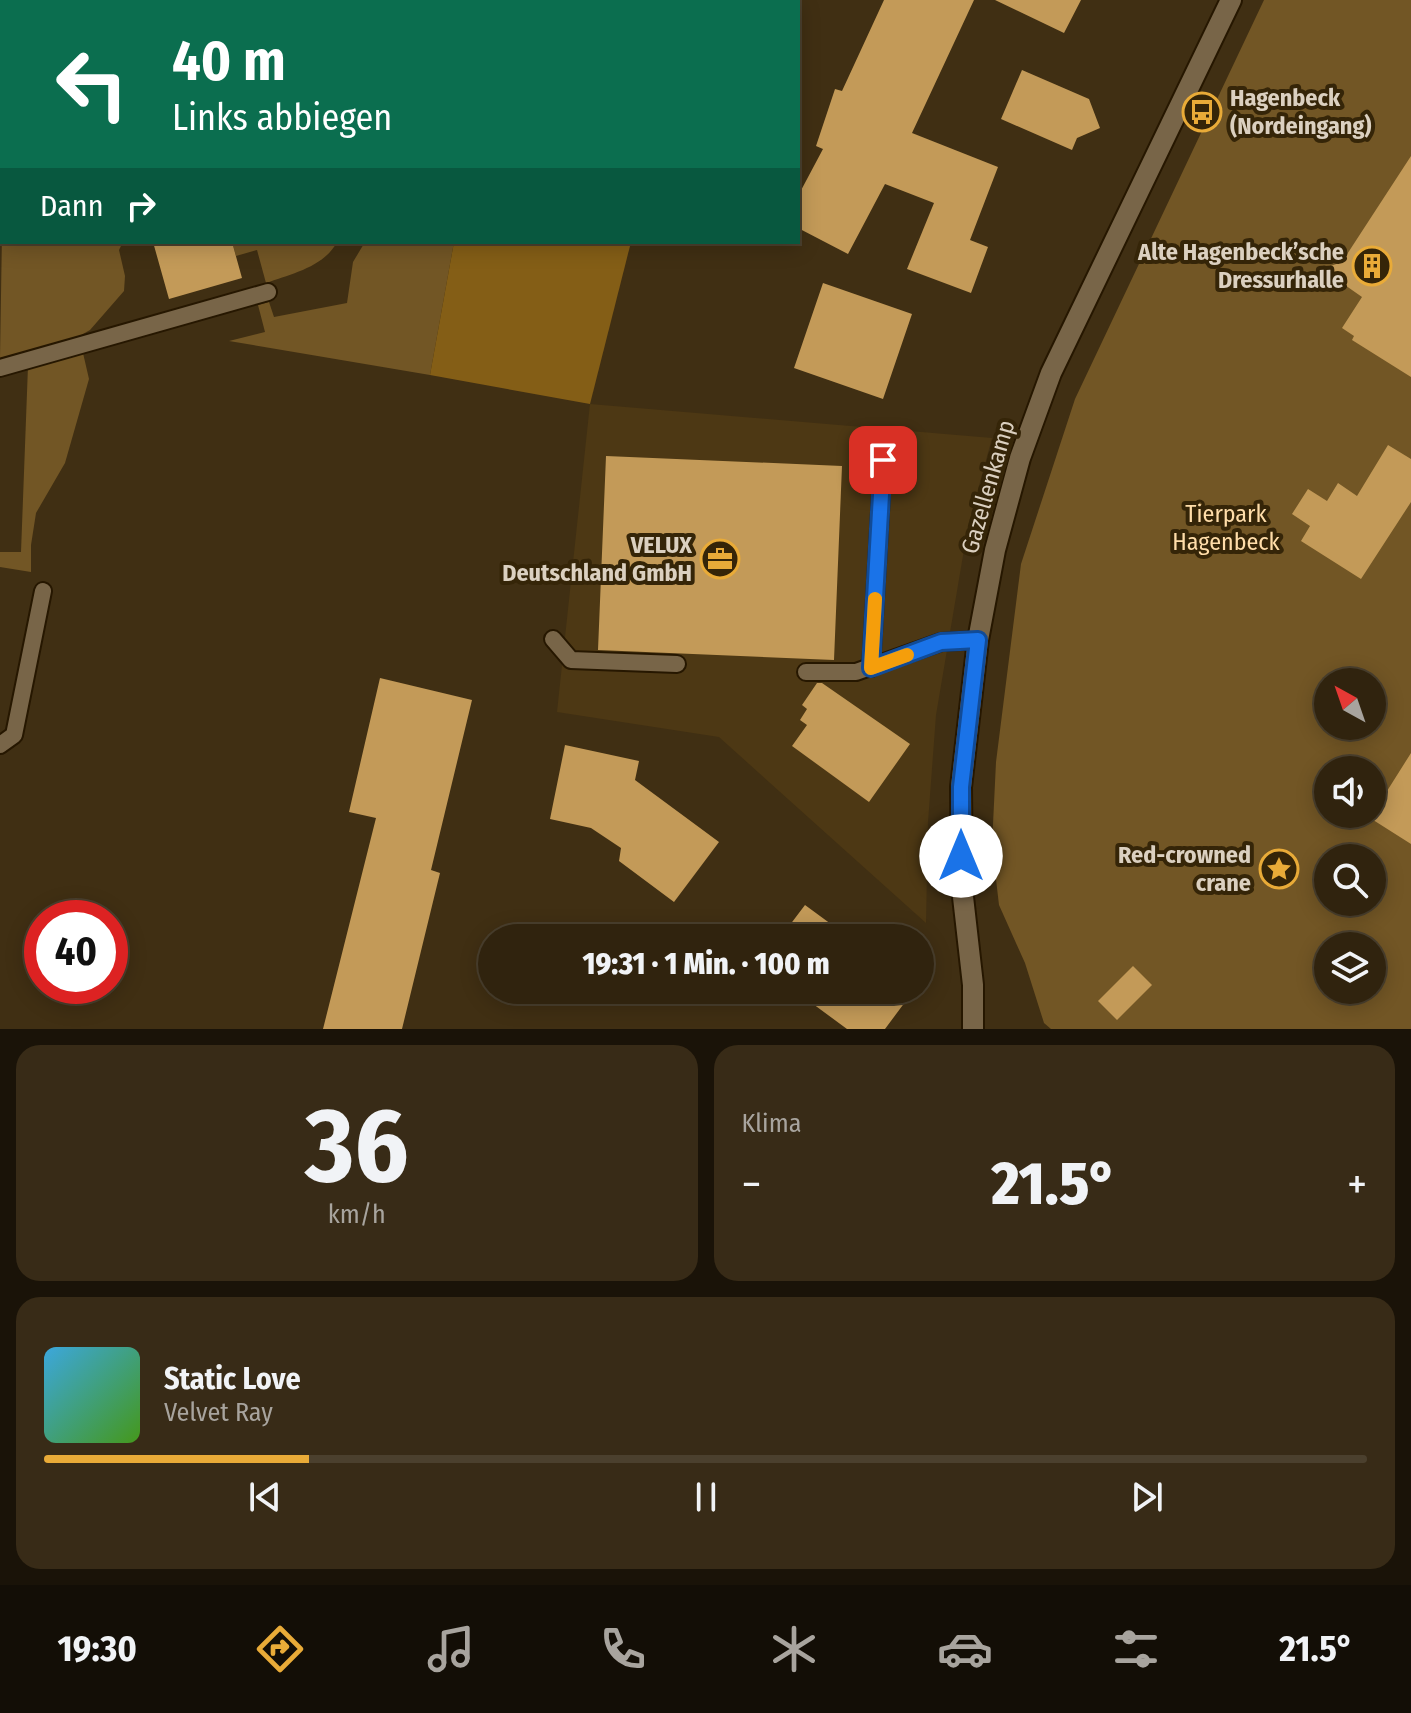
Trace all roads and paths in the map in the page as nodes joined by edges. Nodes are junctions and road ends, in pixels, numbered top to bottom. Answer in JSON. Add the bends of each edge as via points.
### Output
{"nodes":[{"id":1,"x":1231,"y":0,"type":"edge"},
{"id":2,"x":268,"y":292,"type":"dead end"},
{"id":3,"x":0,"y":368,"type":"edge"},
{"id":4,"x":883,"y":460,"type":"dead end"},
{"id":5,"x":43,"y":591,"type":"dead end"},
{"id":6,"x":553,"y":639,"type":"dead end"},
{"id":7,"x":978,"y":640,"type":"junction"},
{"id":8,"x":677,"y":664,"type":"dead end"},
{"id":9,"x":871,"y":668,"type":"junction"},
{"id":10,"x":806,"y":672,"type":"dead end"},
{"id":11,"x":0,"y":745,"type":"edge"},
{"id":12,"x":973,"y":1029,"type":"edge"}],
"edges":[{"from":1,"to":7,"type":"street","name":"Gazellenkamp","via":[[1051,373],[1020,458]]},
{"from":2,"to":3,"type":"lane"},
{"from":4,"to":9,"type":"lane"},
{"from":5,"to":11,"type":"lane","via":[[14,735]]},
{"from":6,"to":8,"type":"lane","via":[[571,660]]},
{"from":7,"to":9,"type":"lane","via":[[941,642]]},
{"from":7,"to":12,"type":"street","name":"Gazellenkamp","via":[[961,787],[962,888]]},
{"from":9,"to":10,"type":"lane"}]}
